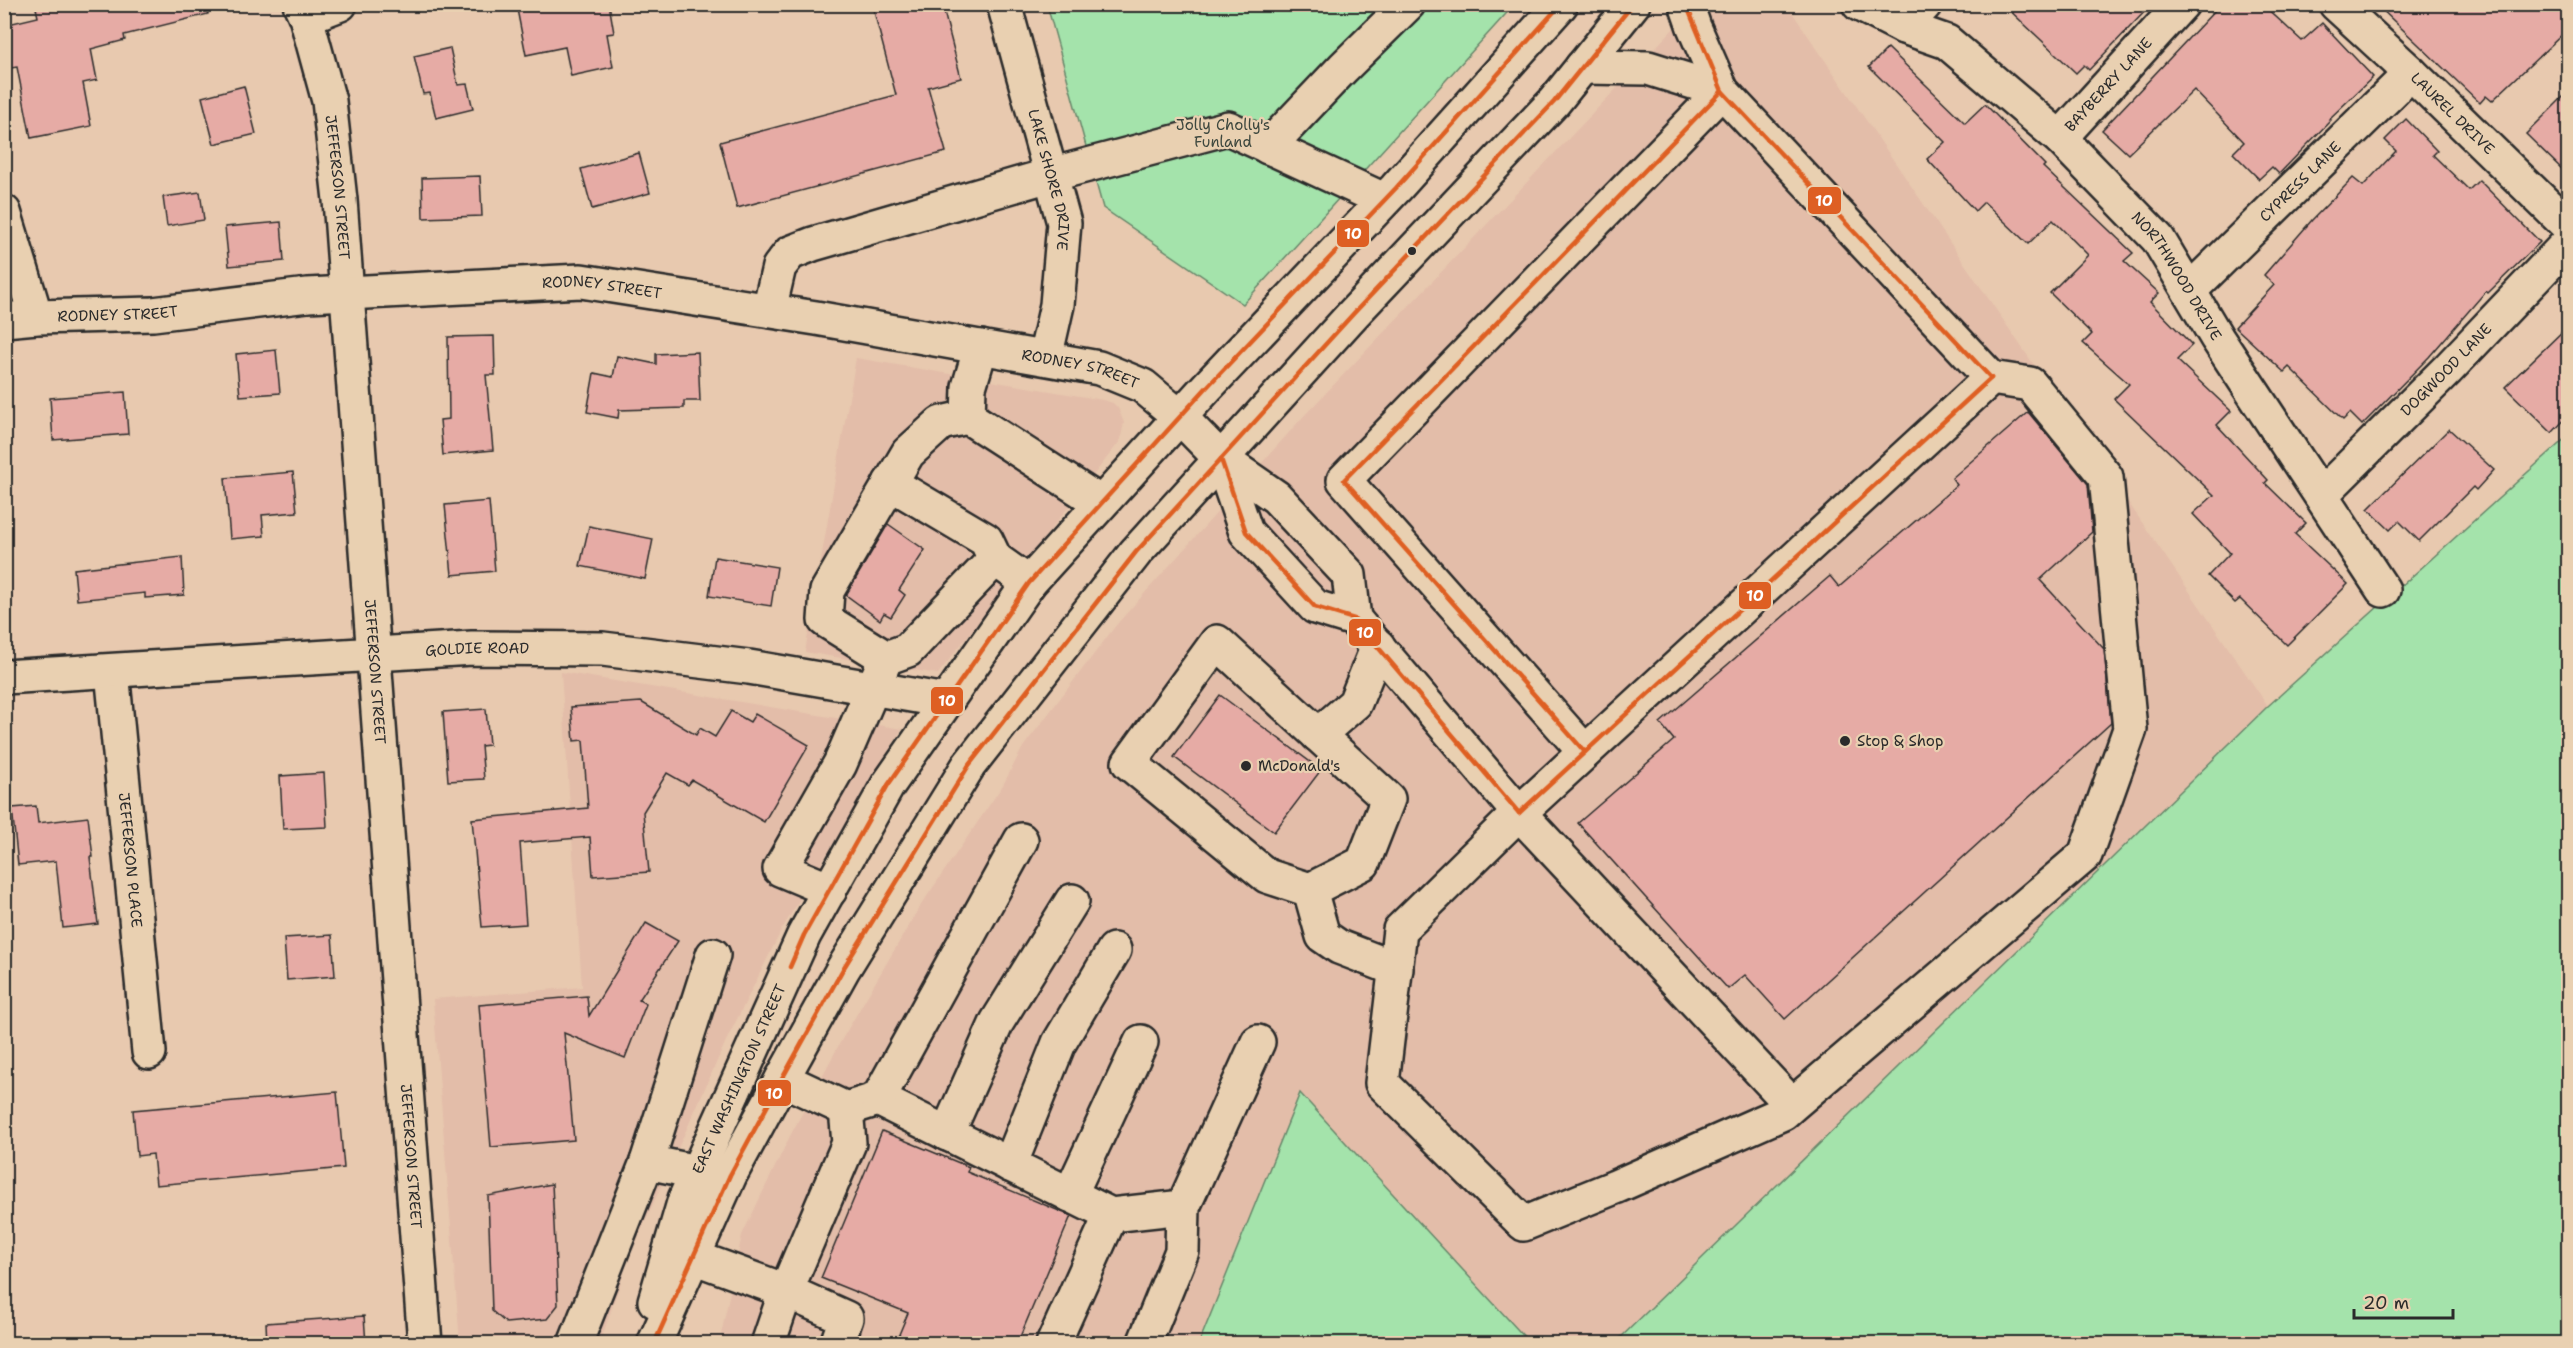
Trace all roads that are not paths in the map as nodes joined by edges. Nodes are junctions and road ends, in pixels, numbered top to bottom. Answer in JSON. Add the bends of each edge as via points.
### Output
{"nodes":[{"id":1,"x":340,"y":4,"type":"edge"},
{"id":2,"x":1004,"y":4,"type":"edge"},
{"id":3,"x":1408,"y":4,"type":"edge"},
{"id":4,"x":1561,"y":4,"type":"edge"},
{"id":5,"x":1633,"y":4,"type":"edge"},
{"id":6,"x":1686,"y":4,"type":"edge"},
{"id":7,"x":1859,"y":4,"type":"edge"},
{"id":8,"x":2182,"y":4,"type":"edge"},
{"id":9,"x":2336,"y":4,"type":"edge"},
{"id":10,"x":303,"y":11,"type":"edge"},
{"id":11,"x":1914,"y":16,"type":"edge"},
{"id":12,"x":1582,"y":67,"type":"junction"},
{"id":13,"x":2410,"y":72,"type":"junction"},
{"id":14,"x":1722,"y":91,"type":"junction"},
{"id":15,"x":2060,"y":138,"type":"junction"},
{"id":16,"x":1269,"y":147,"type":"junction"},
{"id":17,"x":1050,"y":175,"type":"junction"},
{"id":18,"x":1384,"y":200,"type":"junction"},
{"id":19,"x":4,"y":212,"type":"edge"},
{"id":20,"x":2568,"y":226,"type":"edge"},
{"id":21,"x":2568,"y":243,"type":"edge"},
{"id":22,"x":2189,"y":291,"type":"junction"},
{"id":23,"x":348,"y":293,"type":"junction"},
{"id":24,"x":769,"y":310,"type":"junction"},
{"id":25,"x":20,"y":318,"type":"edge"},
{"id":26,"x":981,"y":347,"type":"junction"},
{"id":27,"x":1045,"y":358,"type":"junction"},
{"id":28,"x":1991,"y":378,"type":"junction"},
{"id":29,"x":968,"y":417,"type":"junction"},
{"id":30,"x":1180,"y":417,"type":"junction"},
{"id":31,"x":1221,"y":459,"type":"junction"},
{"id":32,"x":890,"y":483,"type":"junction"},
{"id":33,"x":2321,"y":495,"type":"junction"},
{"id":34,"x":1101,"y":503,"type":"junction"},
{"id":35,"x":995,"y":559,"type":"junction"},
{"id":36,"x":1029,"y":583,"type":"junction"},
{"id":37,"x":2383,"y":590,"type":"dead end"},
{"id":38,"x":1354,"y":619,"type":"junction"},
{"id":39,"x":1378,"y":646,"type":"junction"},
{"id":40,"x":375,"y":653,"type":"junction"},
{"id":41,"x":886,"y":658,"type":"junction"},
{"id":42,"x":112,"y":670,"type":"junction"},
{"id":43,"x":4,"y":677,"type":"edge"},
{"id":44,"x":872,"y":688,"type":"junction"},
{"id":45,"x":946,"y":701,"type":"junction"},
{"id":46,"x":1318,"y":735,"type":"junction"},
{"id":47,"x":1585,"y":752,"type":"junction"},
{"id":48,"x":1520,"y":813,"type":"junction"},
{"id":49,"x":1021,"y":840,"type":"dead end"},
{"id":50,"x":830,"y":890,"type":"junction"},
{"id":51,"x":1310,"y":890,"type":"junction"},
{"id":52,"x":1072,"y":901,"type":"dead end"},
{"id":53,"x":1114,"y":950,"type":"dead end"},
{"id":54,"x":713,"y":955,"type":"dead end"},
{"id":55,"x":1396,"y":969,"type":"junction"},
{"id":56,"x":1142,"y":1042,"type":"dead end"},
{"id":57,"x":1258,"y":1042,"type":"dead end"},
{"id":58,"x":149,"y":1052,"type":"dead end"},
{"id":59,"x":782,"y":1079,"type":"junction"},
{"id":60,"x":878,"y":1099,"type":"junction"},
{"id":61,"x":1791,"y":1105,"type":"junction"},
{"id":62,"x":846,"y":1109,"type":"junction"},
{"id":63,"x":947,"y":1134,"type":"junction"},
{"id":64,"x":647,"y":1162,"type":"junction"},
{"id":65,"x":1010,"y":1165,"type":"junction"},
{"id":66,"x":697,"y":1172,"type":"junction"},
{"id":67,"x":1070,"y":1195,"type":"junction"},
{"id":68,"x":1182,"y":1207,"type":"junction"},
{"id":69,"x":1111,"y":1215,"type":"junction"},
{"id":70,"x":693,"y":1257,"type":"junction"},
{"id":71,"x":786,"y":1291,"type":"junction"},
{"id":72,"x":425,"y":1344,"type":"edge"},
{"id":73,"x":574,"y":1344,"type":"edge"},
{"id":74,"x":642,"y":1344,"type":"edge"},
{"id":75,"x":654,"y":1344,"type":"edge"},
{"id":76,"x":768,"y":1344,"type":"edge"},
{"id":77,"x":837,"y":1344,"type":"edge"},
{"id":78,"x":1053,"y":1344,"type":"edge"},
{"id":79,"x":1144,"y":1344,"type":"edge"}],
"edges":[{"from":1,"to":10,"type":"street"},
{"from":2,"to":17,"type":"street","name":"LAKE SHORE DRIVE"},
{"from":3,"to":16,"type":"street"},
{"from":4,"to":18,"type":"street","name":"EAST WASHINGTON STREET"},
{"from":5,"to":12,"type":"street","name":"EAST WASHINGTON STREET"},
{"from":6,"to":14,"type":"street"},
{"from":7,"to":11,"type":"street","name":"NORTHWOOD DRIVE"},
{"from":8,"to":15,"type":"street","name":"BAYBERRY LANE"},
{"from":9,"to":13,"type":"street","name":"LAUREL DRIVE"},
{"from":10,"to":23,"type":"street","name":"JEFFERSON STREET","via":[[329,101]]},
{"from":11,"to":15,"type":"street","name":"NORTHWOOD DRIVE"},
{"from":12,"to":14,"type":"street","via":[[1648,68]]},
{"from":12,"to":31,"type":"street","name":"EAST WASHINGTON STREET","via":[[1554,102]]},
{"from":13,"to":20,"type":"street","name":"LAUREL DRIVE"},
{"from":13,"to":22,"type":"street","name":"CYPRESS LANE"},
{"from":14,"to":28,"type":"street"},
{"from":14,"to":47,"type":"street","via":[[1344,480]]},
{"from":15,"to":22,"type":"street","name":"NORTHWOOD DRIVE","via":[[2158,239]]},
{"from":16,"to":17,"type":"street","via":[[1228,128]]},
{"from":16,"to":18,"type":"street"},
{"from":17,"to":24,"type":"street","via":[[790,254],[779,267]]},
{"from":17,"to":27,"type":"street","name":"LAKE SHORE DRIVE","via":[[1064,223],[1057,305]]},
{"from":18,"to":30,"type":"street","name":"EAST WASHINGTON STREET"},
{"from":19,"to":25,"type":"street"},
{"from":21,"to":33,"type":"street","name":"DOGWOOD LANE"},
{"from":22,"to":33,"type":"street","name":"NORTHWOOD DRIVE"},
{"from":23,"to":24,"type":"street","name":"RODNEY STREET","via":[[581,281]]},
{"from":23,"to":25,"type":"street","name":"RODNEY STREET","via":[[153,314]]},
{"from":23,"to":40,"type":"street","name":"JEFFERSON STREET"},
{"from":24,"to":26,"type":"street","name":"RODNEY STREET"},
{"from":26,"to":27,"type":"street","name":"RODNEY STREET"},
{"from":26,"to":29,"type":"street","via":[[969,387]]},
{"from":27,"to":30,"type":"street","name":"RODNEY STREET","via":[[1099,368],[1143,386]]},
{"from":28,"to":47,"type":"street"},
{"from":28,"to":61,"type":"street","via":[[2030,384],[2106,477],[2130,729],[2085,855]]},
{"from":29,"to":32,"type":"street","via":[[941,423],[908,453]]},
{"from":29,"to":34,"type":"street"},
{"from":30,"to":31,"type":"street","name":"RODNEY STREET"},
{"from":30,"to":34,"type":"street","name":"EAST WASHINGTON STREET"},
{"from":31,"to":38,"type":"street","via":[[1276,497],[1348,575]]},
{"from":31,"to":38,"type":"street","via":[[1246,532],[1315,607]]},
{"from":31,"to":59,"type":"street","name":"EAST WASHINGTON STREET","via":[[1136,552],[969,765],[843,969]]},
{"from":32,"to":35,"type":"street","via":[[987,540]]},
{"from":32,"to":41,"type":"street","via":[[827,591],[825,620]]},
{"from":33,"to":37,"type":"street","name":"NORTHWOOD DRIVE"},
{"from":34,"to":36,"type":"street","name":"EAST WASHINGTON STREET"},
{"from":35,"to":36,"type":"street"},
{"from":35,"to":41,"type":"street","via":[[908,650]]},
{"from":36,"to":45,"type":"street","name":"EAST WASHINGTON STREET"},
{"from":38,"to":39,"type":"street"},
{"from":39,"to":46,"type":"street","via":[[1355,704]]},
{"from":39,"to":48,"type":"street"},
{"from":40,"to":42,"type":"street","name":"GOLDIE ROAD"},
{"from":40,"to":44,"type":"street","name":"GOLDIE ROAD","via":[[472,648],[603,649],[749,667]]},
{"from":40,"to":72,"type":"street","name":"JEFFERSON STREET"},
{"from":41,"to":44,"type":"street"},
{"from":42,"to":43,"type":"street","name":"GOLDIE ROAD"},
{"from":42,"to":58,"type":"street","name":"JEFFERSON PLACE"},
{"from":44,"to":45,"type":"street","name":"GOLDIE ROAD"},
{"from":44,"to":50,"type":"street","via":[[840,764],[780,869]]},
{"from":45,"to":50,"type":"street","name":"EAST WASHINGTON STREET","via":[[888,784]]},
{"from":46,"to":51,"type":"street","via":[[1388,799],[1363,863]]},
{"from":46,"to":51,"type":"street","via":[[1217,642],[1129,763],[1267,876]]},
{"from":47,"to":48,"type":"street"},
{"from":48,"to":55,"type":"street","via":[[1400,930]]},
{"from":48,"to":61,"type":"street"},
{"from":49,"to":60,"type":"street"},
{"from":50,"to":66,"type":"street","name":"EAST WASHINGTON STREET","via":[[804,935]]},
{"from":51,"to":55,"type":"street","via":[[1323,936],[1339,947]]},
{"from":52,"to":63,"type":"street","via":[[997,1022]]},
{"from":53,"to":65,"type":"street","via":[[1059,1043]]},
{"from":54,"to":64,"type":"street"},
{"from":55,"to":61,"type":"street","via":[[1382,1083],[1524,1224],[1783,1113]]},
{"from":56,"to":67,"type":"street"},
{"from":57,"to":68,"type":"street"},
{"from":59,"to":62,"type":"street"},
{"from":59,"to":70,"type":"street","name":"EAST WASHINGTON STREET","via":[[730,1175]]},
{"from":60,"to":62,"type":"street"},
{"from":60,"to":63,"type":"street"},
{"from":62,"to":71,"type":"street","via":[[849,1143]]},
{"from":63,"to":65,"type":"street"},
{"from":64,"to":66,"type":"street"},
{"from":64,"to":73,"type":"street"},
{"from":65,"to":67,"type":"street"},
{"from":66,"to":74,"type":"street","name":"EAST WASHINGTON STREET","via":[[684,1199]]},
{"from":67,"to":69,"type":"street"},
{"from":68,"to":69,"type":"street"},
{"from":68,"to":79,"type":"street","via":[[1182,1251]]},
{"from":69,"to":78,"type":"street"},
{"from":70,"to":71,"type":"street"},
{"from":70,"to":75,"type":"street","name":"EAST WASHINGTON STREET"},
{"from":71,"to":76,"type":"street"},
{"from":71,"to":77,"type":"street","via":[[846,1318]]}]}
